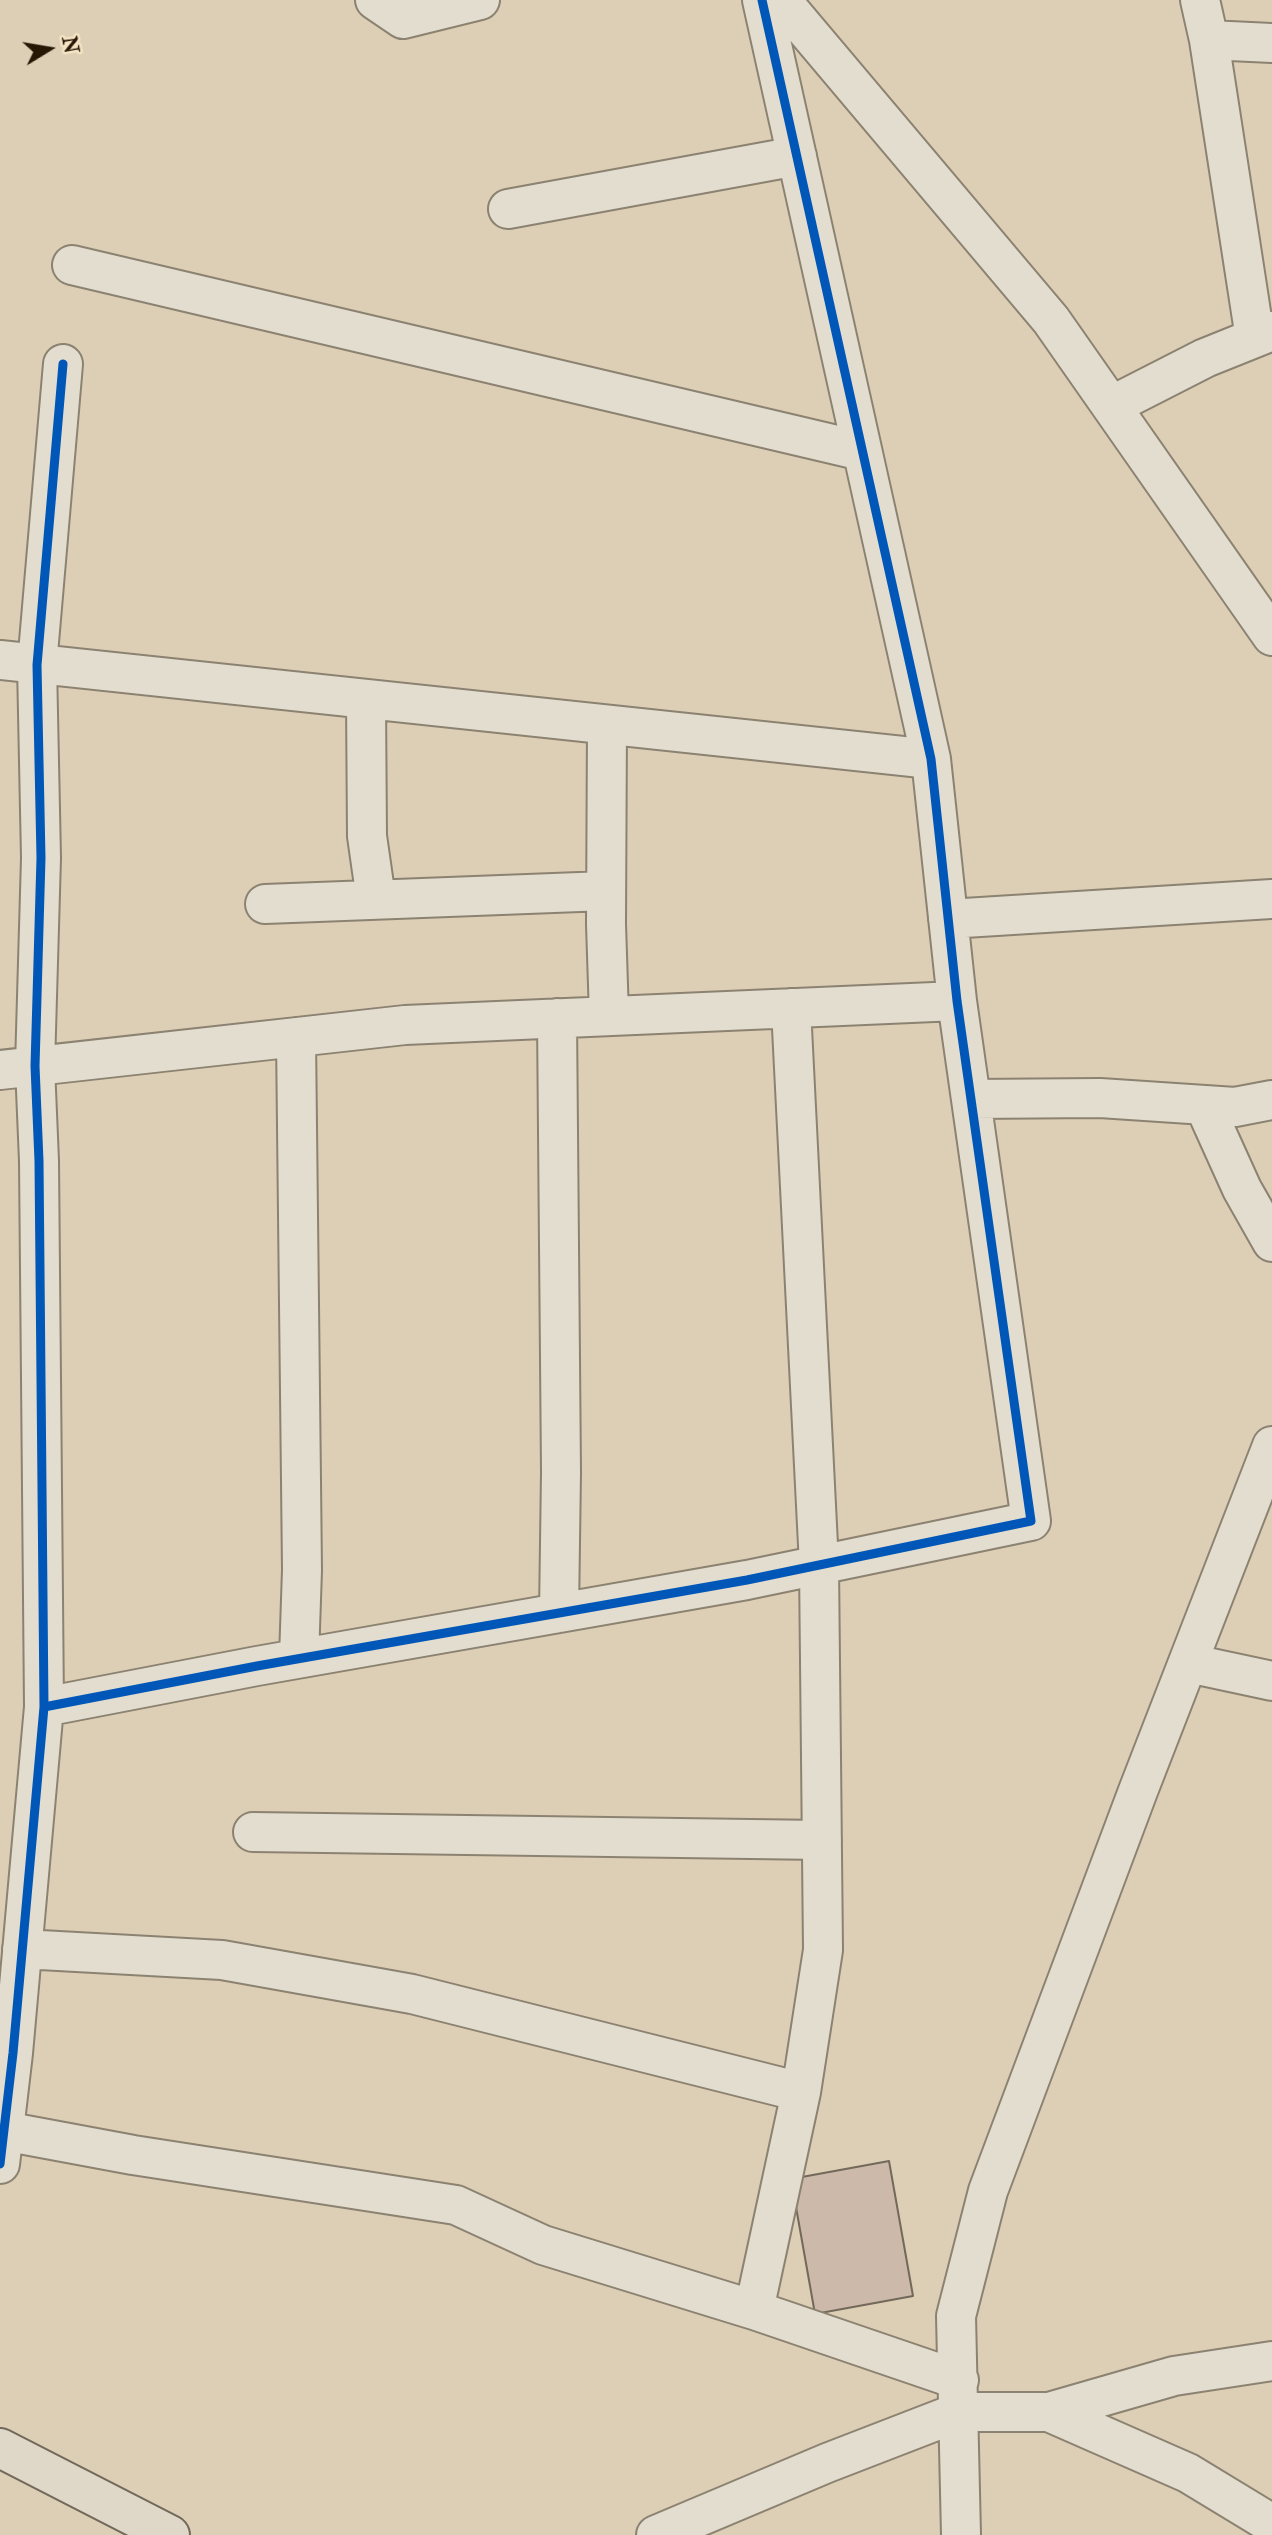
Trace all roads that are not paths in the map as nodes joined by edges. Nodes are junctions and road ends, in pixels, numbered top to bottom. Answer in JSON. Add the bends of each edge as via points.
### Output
{"nodes":[{"id":1,"x":374,"y":0,"type":"edge"},
{"id":2,"x":480,"y":0,"type":"edge"},
{"id":3,"x":762,"y":0,"type":"edge"},
{"id":4,"x":781,"y":0,"type":"edge"},
{"id":5,"x":1200,"y":0,"type":"edge"},
{"id":6,"x":1209,"y":40,"type":"junction"},
{"id":7,"x":1272,"y":43,"type":"edge"},
{"id":8,"x":797,"y":156,"type":"junction"},
{"id":9,"x":508,"y":209,"type":"dead end"},
{"id":10,"x":72,"y":265,"type":"dead end"},
{"id":11,"x":1263,"y":335,"type":"edge"},
{"id":12,"x":62,"y":364,"type":"dead end"},
{"id":13,"x":1111,"y":406,"type":"junction"},
{"id":14,"x":862,"y":451,"type":"junction"},
{"id":15,"x":1272,"y":635,"type":"edge"},
{"id":16,"x":18,"y":662,"type":"edge"},
{"id":17,"x":366,"y":700,"type":"junction"},
{"id":18,"x":607,"y":725,"type":"junction"},
{"id":19,"x":931,"y":759,"type":"junction"},
{"id":20,"x":606,"y":891,"type":"junction"},
{"id":21,"x":376,"y":899,"type":"junction"},
{"id":22,"x":1272,"y":899,"type":"edge"},
{"id":23,"x":265,"y":904,"type":"dead end"},
{"id":24,"x":948,"y":919,"type":"junction"},
{"id":25,"x":957,"y":1001,"type":"junction"},
{"id":26,"x":790,"y":1009,"type":"junction"},
{"id":27,"x":609,"y":1016,"type":"junction"},
{"id":28,"x":557,"y":1018,"type":"junction"},
{"id":29,"x":296,"y":1037,"type":"junction"},
{"id":30,"x":17,"y":1068,"type":"edge"},
{"id":31,"x":971,"y":1099,"type":"junction"},
{"id":32,"x":1272,"y":1100,"type":"edge"},
{"id":33,"x":1204,"y":1105,"type":"junction"},
{"id":34,"x":1272,"y":1242,"type":"edge"},
{"id":35,"x":1272,"y":1446,"type":"edge"},
{"id":36,"x":819,"y":1565,"type":"junction"},
{"id":37,"x":559,"y":1613,"type":"junction"},
{"id":38,"x":299,"y":1658,"type":"junction"},
{"id":39,"x":1188,"y":1663,"type":"junction"},
{"id":40,"x":1272,"y":1681,"type":"edge"},
{"id":41,"x":44,"y":1707,"type":"junction"},
{"id":42,"x":253,"y":1832,"type":"dead end"},
{"id":43,"x":822,"y":1840,"type":"junction"},
{"id":44,"x":22,"y":1949,"type":"junction"},
{"id":45,"x":801,"y":2092,"type":"junction"},
{"id":46,"x":2,"y":2147,"type":"edge"},
{"id":47,"x":754,"y":2311,"type":"junction"},
{"id":48,"x":1272,"y":2361,"type":"edge"},
{"id":49,"x":959,"y":2396,"type":"junction"},
{"id":50,"x":1049,"y":2412,"type":"junction"},
{"id":51,"x":0,"y":2448,"type":"edge"},
{"id":52,"x":1272,"y":2524,"type":"edge"},
{"id":53,"x":170,"y":2535,"type":"edge"},
{"id":54,"x":656,"y":2535,"type":"edge"},
{"id":55,"x":961,"y":2535,"type":"edge"}],
"edges":[{"from":1,"to":2,"type":"street","via":[[403,19]]},
{"from":3,"to":8,"type":"street"},
{"from":4,"to":13,"type":"street","via":[[1051,320]]},
{"from":5,"to":6,"type":"street"},
{"from":6,"to":7,"type":"street"},
{"from":6,"to":11,"type":"street"},
{"from":8,"to":9,"type":"street"},
{"from":8,"to":14,"type":"street"},
{"from":10,"to":14,"type":"street"},
{"from":11,"to":13,"type":"street","via":[[1205,358]]},
{"from":12,"to":16,"type":"street"},
{"from":13,"to":15,"type":"street"},
{"from":14,"to":19,"type":"street"},
{"from":16,"to":17,"type":"street"},
{"from":16,"to":30,"type":"street","via":[[41,858]]},
{"from":17,"to":18,"type":"street"},
{"from":17,"to":21,"type":"street","via":[[367,836]]},
{"from":18,"to":19,"type":"street"},
{"from":18,"to":20,"type":"street"},
{"from":19,"to":24,"type":"street"},
{"from":20,"to":21,"type":"street"},
{"from":20,"to":27,"type":"street"},
{"from":21,"to":23,"type":"street"},
{"from":22,"to":24,"type":"street"},
{"from":24,"to":25,"type":"street"},
{"from":25,"to":26,"type":"street"},
{"from":25,"to":31,"type":"street"},
{"from":26,"to":27,"type":"street"},
{"from":26,"to":36,"type":"street"},
{"from":27,"to":28,"type":"street"},
{"from":28,"to":29,"type":"street","via":[[405,1025]]},
{"from":28,"to":37,"type":"street"},
{"from":29,"to":30,"type":"street"},
{"from":29,"to":38,"type":"street"},
{"from":30,"to":41,"type":"street","via":[[40,1161]]},
{"from":31,"to":33,"type":"street","via":[[1100,1098]]},
{"from":31,"to":36,"type":"street","via":[[1031,1521]]},
{"from":32,"to":33,"type":"street","via":[[1235,1107]]},
{"from":33,"to":34,"type":"street"},
{"from":35,"to":39,"type":"street"},
{"from":36,"to":37,"type":"street"},
{"from":36,"to":43,"type":"street"},
{"from":37,"to":38,"type":"street"},
{"from":38,"to":41,"type":"street"},
{"from":39,"to":40,"type":"street"},
{"from":39,"to":49,"type":"street","via":[[988,2191],[956,2316]]},
{"from":41,"to":44,"type":"street"},
{"from":42,"to":43,"type":"street"},
{"from":43,"to":45,"type":"street","via":[[823,1950]]},
{"from":44,"to":45,"type":"street","via":[[222,1960],[412,1994]]},
{"from":44,"to":46,"type":"street"},
{"from":45,"to":47,"type":"street"},
{"from":46,"to":47,"type":"street","via":[[133,2155],[456,2205],[543,2245]]},
{"from":47,"to":49,"type":"street"},
{"from":48,"to":50,"type":"street","via":[[1174,2376]]},
{"from":49,"to":50,"type":"street"},
{"from":49,"to":54,"type":"street","via":[[827,2463]]},
{"from":49,"to":55,"type":"street"},
{"from":50,"to":52,"type":"street","via":[[1188,2473]]},
{"from":51,"to":53,"type":"main road"}]}
